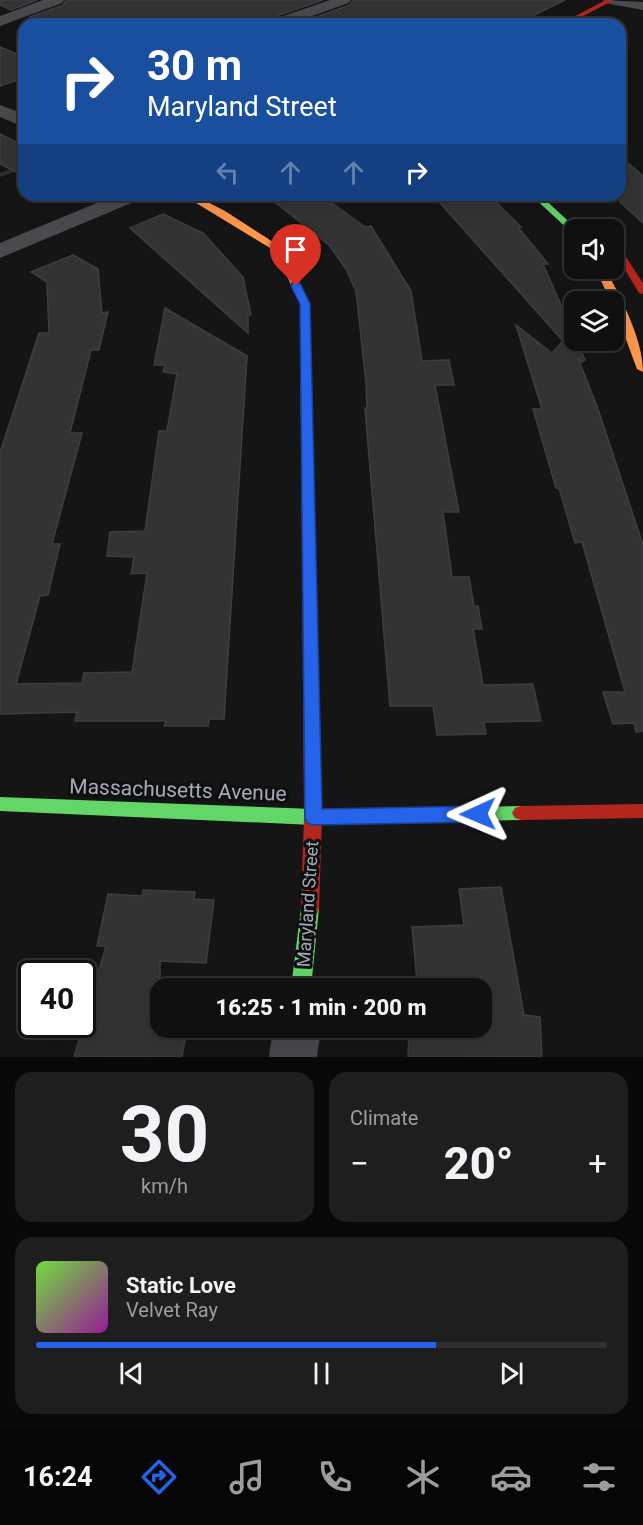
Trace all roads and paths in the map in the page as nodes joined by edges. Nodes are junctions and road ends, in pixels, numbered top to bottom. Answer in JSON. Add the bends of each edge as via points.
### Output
{"nodes":[{"id":1,"x":57,"y":0,"type":"edge"},
{"id":2,"x":344,"y":0,"type":"edge"},
{"id":3,"x":610,"y":0,"type":"edge"},
{"id":4,"x":628,"y":2,"type":"edge"},
{"id":5,"x":643,"y":6,"type":"edge"},
{"id":6,"x":292,"y":18,"type":"edge"},
{"id":7,"x":575,"y":18,"type":"edge"},
{"id":8,"x":599,"y":18,"type":"edge"},
{"id":9,"x":0,"y":21,"type":"edge"},
{"id":10,"x":120,"y":201,"type":"edge"},
{"id":11,"x":198,"y":201,"type":"edge"},
{"id":12,"x":542,"y":201,"type":"edge"},
{"id":13,"x":564,"y":221,"type":"edge"},
{"id":14,"x":0,"y":251,"type":"edge"},
{"id":15,"x":624,"y":261,"type":"edge"},
{"id":16,"x":606,"y":279,"type":"edge"},
{"id":17,"x":643,"y":291,"type":"edge"},
{"id":18,"x":643,"y":369,"type":"edge"},
{"id":19,"x":0,"y":804,"type":"edge"},
{"id":20,"x":643,"y":811,"type":"edge"},
{"id":21,"x":313,"y":817,"type":"junction"},
{"id":22,"x":302,"y":978,"type":"edge"},
{"id":23,"x":296,"y":1038,"type":"edge"},
{"id":24,"x":293,"y":1057,"type":"edge"}],
"edges":[{"from":1,"to":9,"type":"street"},
{"from":2,"to":6,"type":"street"},
{"from":3,"to":4,"type":"street"},
{"from":3,"to":7,"type":"street"},
{"from":4,"to":5,"type":"street"},
{"from":4,"to":8,"type":"street"},
{"from":10,"to":14,"type":"street"},
{"from":11,"to":21,"type":"street","name":"Maryland Street","via":[[279,249],[305,304]]},
{"from":12,"to":13,"type":"street"},
{"from":15,"to":17,"type":"street"},
{"from":16,"to":18,"type":"street"},
{"from":19,"to":21,"type":"street","name":"Massachusetts Avenue"},
{"from":20,"to":21,"type":"street","name":"Massachusetts Avenue"},
{"from":21,"to":22,"type":"street","name":"Maryland Street","via":[[312,885]]},
{"from":23,"to":24,"type":"street"}]}
